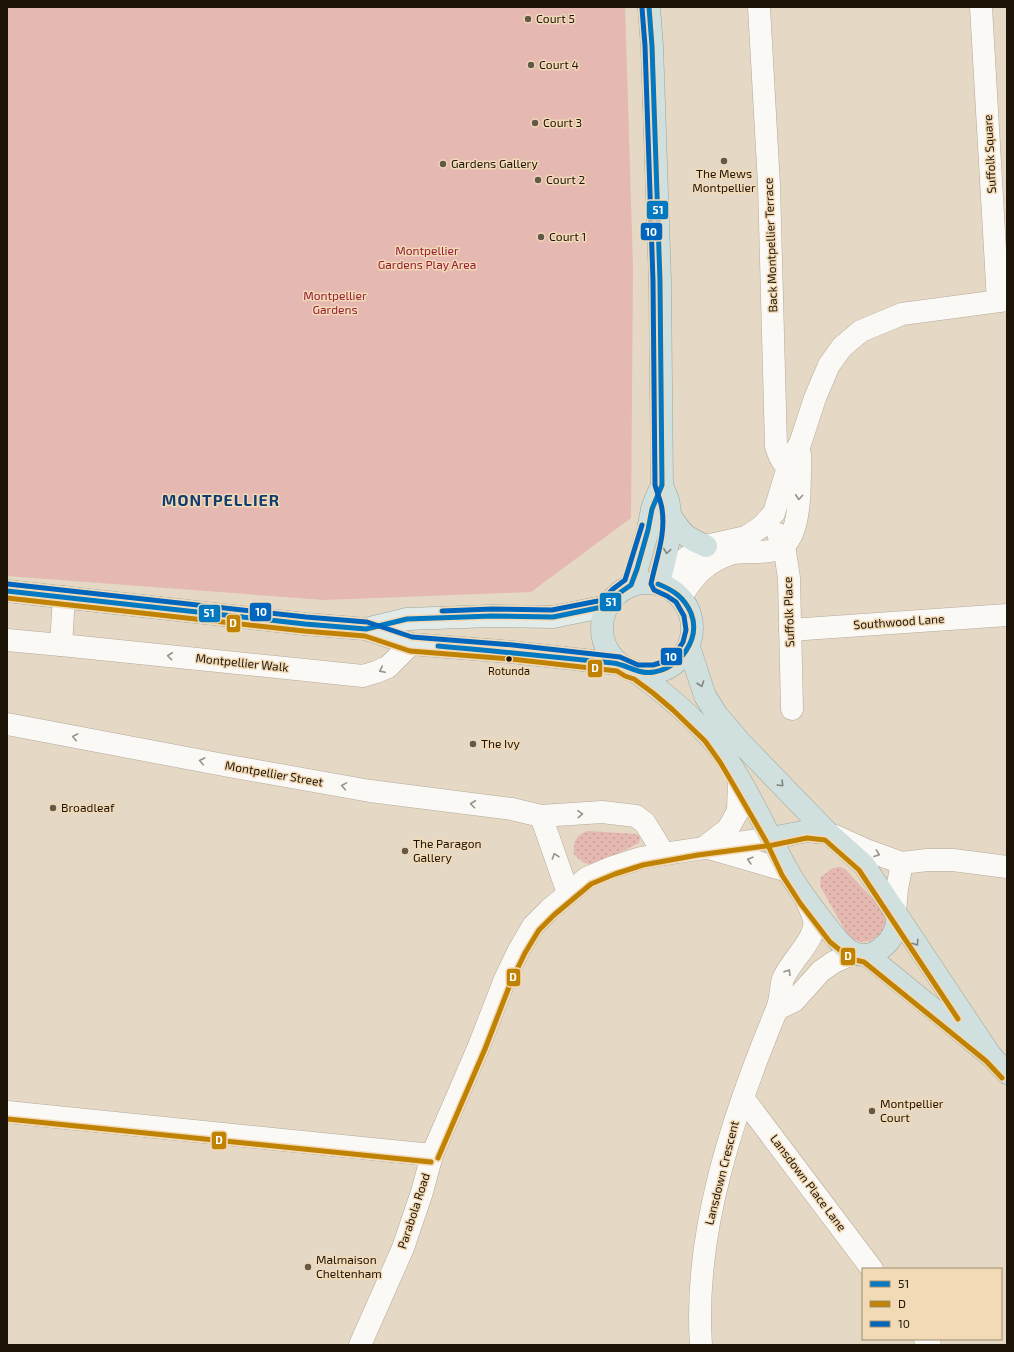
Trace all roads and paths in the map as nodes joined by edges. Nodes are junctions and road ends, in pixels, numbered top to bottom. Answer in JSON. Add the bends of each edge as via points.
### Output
{"nodes":[{"id":1,"x":649,"y":7,"type":"edge"},
{"id":2,"x":759,"y":7,"type":"edge"},
{"id":3,"x":981,"y":7,"type":"edge"},
{"id":4,"x":1003,"y":300,"type":"edge"},
{"id":5,"x":794,"y":469,"type":"junction"},
{"id":6,"x":662,"y":485,"type":"junction"},
{"id":7,"x":670,"y":515,"type":"junction"},
{"id":8,"x":767,"y":521,"type":"junction"},
{"id":9,"x":784,"y":545,"type":"junction"},
{"id":10,"x":706,"y":546,"type":"junction"},
{"id":11,"x":632,"y":585,"type":"junction"},
{"id":12,"x":669,"y":589,"type":"junction"},
{"id":13,"x":7,"y":591,"type":"edge"},
{"id":14,"x":64,"y":598,"type":"junction"},
{"id":15,"x":607,"y":606,"type":"junction"},
{"id":16,"x":1007,"y":615,"type":"edge"},
{"id":17,"x":366,"y":629,"type":"junction"},
{"id":18,"x":790,"y":630,"type":"junction"},
{"id":19,"x":7,"y":640,"type":"edge"},
{"id":20,"x":411,"y":644,"type":"junction"},
{"id":21,"x":62,"y":645,"type":"junction"},
{"id":22,"x":689,"y":647,"type":"junction"},
{"id":23,"x":628,"y":669,"type":"junction"},
{"id":24,"x":792,"y":709,"type":"dead end"},
{"id":25,"x":7,"y":724,"type":"edge"},
{"id":26,"x":739,"y":780,"type":"junction"},
{"id":27,"x":541,"y":816,"type":"junction"},
{"id":28,"x":828,"y":833,"type":"junction"},
{"id":29,"x":772,"y":838,"type":"junction"},
{"id":30,"x":706,"y":847,"type":"junction"},
{"id":31,"x":664,"y":854,"type":"junction"},
{"id":32,"x":902,"y":863,"type":"junction"},
{"id":33,"x":1007,"y":867,"type":"edge"},
{"id":34,"x":788,"y":871,"type":"junction"},
{"id":35,"x":568,"y":892,"type":"junction"},
{"id":36,"x":806,"y":899,"type":"junction"},
{"id":37,"x":895,"y":910,"type":"junction"},
{"id":38,"x":860,"y":954,"type":"junction"},
{"id":39,"x":777,"y":1009,"type":"junction"},
{"id":40,"x":991,"y":1056,"type":"junction"},
{"id":41,"x":1007,"y":1073,"type":"edge"},
{"id":42,"x":743,"y":1098,"type":"junction"},
{"id":43,"x":7,"y":1112,"type":"edge"},
{"id":44,"x":432,"y":1155,"type":"junction"},
{"id":45,"x":871,"y":1268,"type":"edge"},
{"id":46,"x":360,"y":1345,"type":"edge"},
{"id":47,"x":701,"y":1345,"type":"edge"}],
"edges":[{"from":1,"to":6,"type":"highway","via":[[660,281]]},
{"from":2,"to":5,"type":"street","name":"Back Montpellier Terrace","via":[[769,185],[776,446],[779,457]]},
{"from":3,"to":4,"type":"street","name":"Suffolk Square"},
{"from":4,"to":5,"type":"street","name":"Suffolk Square","via":[[902,314],[861,331],[842,347],[829,365],[815,398]]},
{"from":5,"to":8,"type":"street","name":"Suffolk Square","via":[[774,513]]},
{"from":5,"to":9,"type":"street","name":"Suffolk Square","one_way":true,"via":[[796,525],[791,538]]},
{"from":6,"to":7,"type":"highway"},
{"from":6,"to":11,"type":"highway","via":[[654,504]]},
{"from":7,"to":10,"type":"highway","via":[[689,539]]},
{"from":7,"to":12,"type":"highway","one_way":true,"via":[[665,562]]},
{"from":8,"to":9,"type":"street","name":"Suffolk Place"},
{"from":8,"to":10,"type":"street","name":"Suffolk Square","via":[[746,537]]},
{"from":9,"to":12,"type":"street","via":[[768,552],[731,554]]},
{"from":9,"to":18,"type":"street","name":"Suffolk Place","via":[[789,578]]},
{"from":10,"to":12,"type":"street","name":"Suffolk Square","via":[[681,562]]},
{"from":11,"to":12,"type":"highway","via":[[640,583]]},
{"from":11,"to":15,"type":"highway","via":[[622,590]]},
{"from":12,"to":22,"type":"highway","via":[[689,610],[692,622]]},
{"from":13,"to":14,"type":"main road"},
{"from":14,"to":17,"type":"main road"},
{"from":14,"to":21,"type":"street"},
{"from":15,"to":17,"type":"main road","via":[[553,617],[407,619]]},
{"from":15,"to":23,"type":"highway","via":[[601,627],[606,648],[612,657]]},
{"from":16,"to":18,"type":"street","name":"Southwood Lane"},
{"from":17,"to":20,"type":"main road"},
{"from":18,"to":24,"type":"street","name":"Suffolk Place"},
{"from":19,"to":21,"type":"street","name":"Montpellier Walk"},
{"from":20,"to":21,"type":"street","name":"Montpellier Walk","one_way":true,"via":[[388,667],[363,676]]},
{"from":20,"to":23,"type":"main road","via":[[512,652]]},
{"from":22,"to":23,"type":"highway","via":[[676,664],[658,673],[648,674]]},
{"from":22,"to":28,"type":"highway","one_way":true,"via":[[705,696],[717,715]]},
{"from":23,"to":26,"type":"highway","via":[[678,705],[710,736]]},
{"from":27,"to":25,"type":"street","name":"Montpellier Street","one_way":true,"via":[[512,809],[370,791]]},
{"from":26,"to":29,"type":"highway"},
{"from":26,"to":30,"type":"street","name":"Parabola Road","via":[[738,811],[728,829]]},
{"from":27,"to":31,"type":"street","name":"Montpellier Street","one_way":true,"via":[[602,812],[636,816],[645,823]]},
{"from":35,"to":27,"type":"street","one_way":true},
{"from":28,"to":29,"type":"highway","via":[[807,831]]},
{"from":28,"to":32,"type":"street","one_way":true},
{"from":28,"to":37,"type":"highway","via":[[864,865]]},
{"from":29,"to":30,"type":"street","name":"Parabola Road"},
{"from":29,"to":34,"type":"highway"},
{"from":30,"to":31,"type":"street","name":"Parabola Road"},
{"from":34,"to":30,"type":"street","name":"Parabola Road","one_way":true},
{"from":31,"to":35,"type":"street","name":"Parabola Road","via":[[641,858],[598,873]]},
{"from":32,"to":33,"type":"street","via":[[953,860]]},
{"from":32,"to":37,"type":"street"},
{"from":34,"to":36,"type":"highway"},
{"from":35,"to":44,"type":"street","name":"Parabola Road","via":[[533,926],[519,950]]},
{"from":36,"to":38,"type":"highway","via":[[835,937]]},
{"from":39,"to":36,"type":"street","name":"Lansdown Crescent","one_way":true,"via":[[783,979],[813,931],[814,919]]},
{"from":37,"to":38,"type":"highway","via":[[897,923],[892,938],[881,950]]},
{"from":37,"to":40,"type":"highway","one_way":true},
{"from":38,"to":39,"type":"street","via":[[834,962],[821,971],[794,1001]]},
{"from":38,"to":40,"type":"highway"},
{"from":39,"to":42,"type":"street","name":"Lansdown Crescent"},
{"from":40,"to":41,"type":"highway"},
{"from":42,"to":45,"type":"street","name":"Lansdown Place Lane"},
{"from":42,"to":47,"type":"street","name":"Lansdown Crescent","via":[[709,1223],[700,1296]]},
{"from":43,"to":44,"type":"street"},
{"from":44,"to":46,"type":"street","name":"Parabola Road","via":[[403,1248]]}]}
